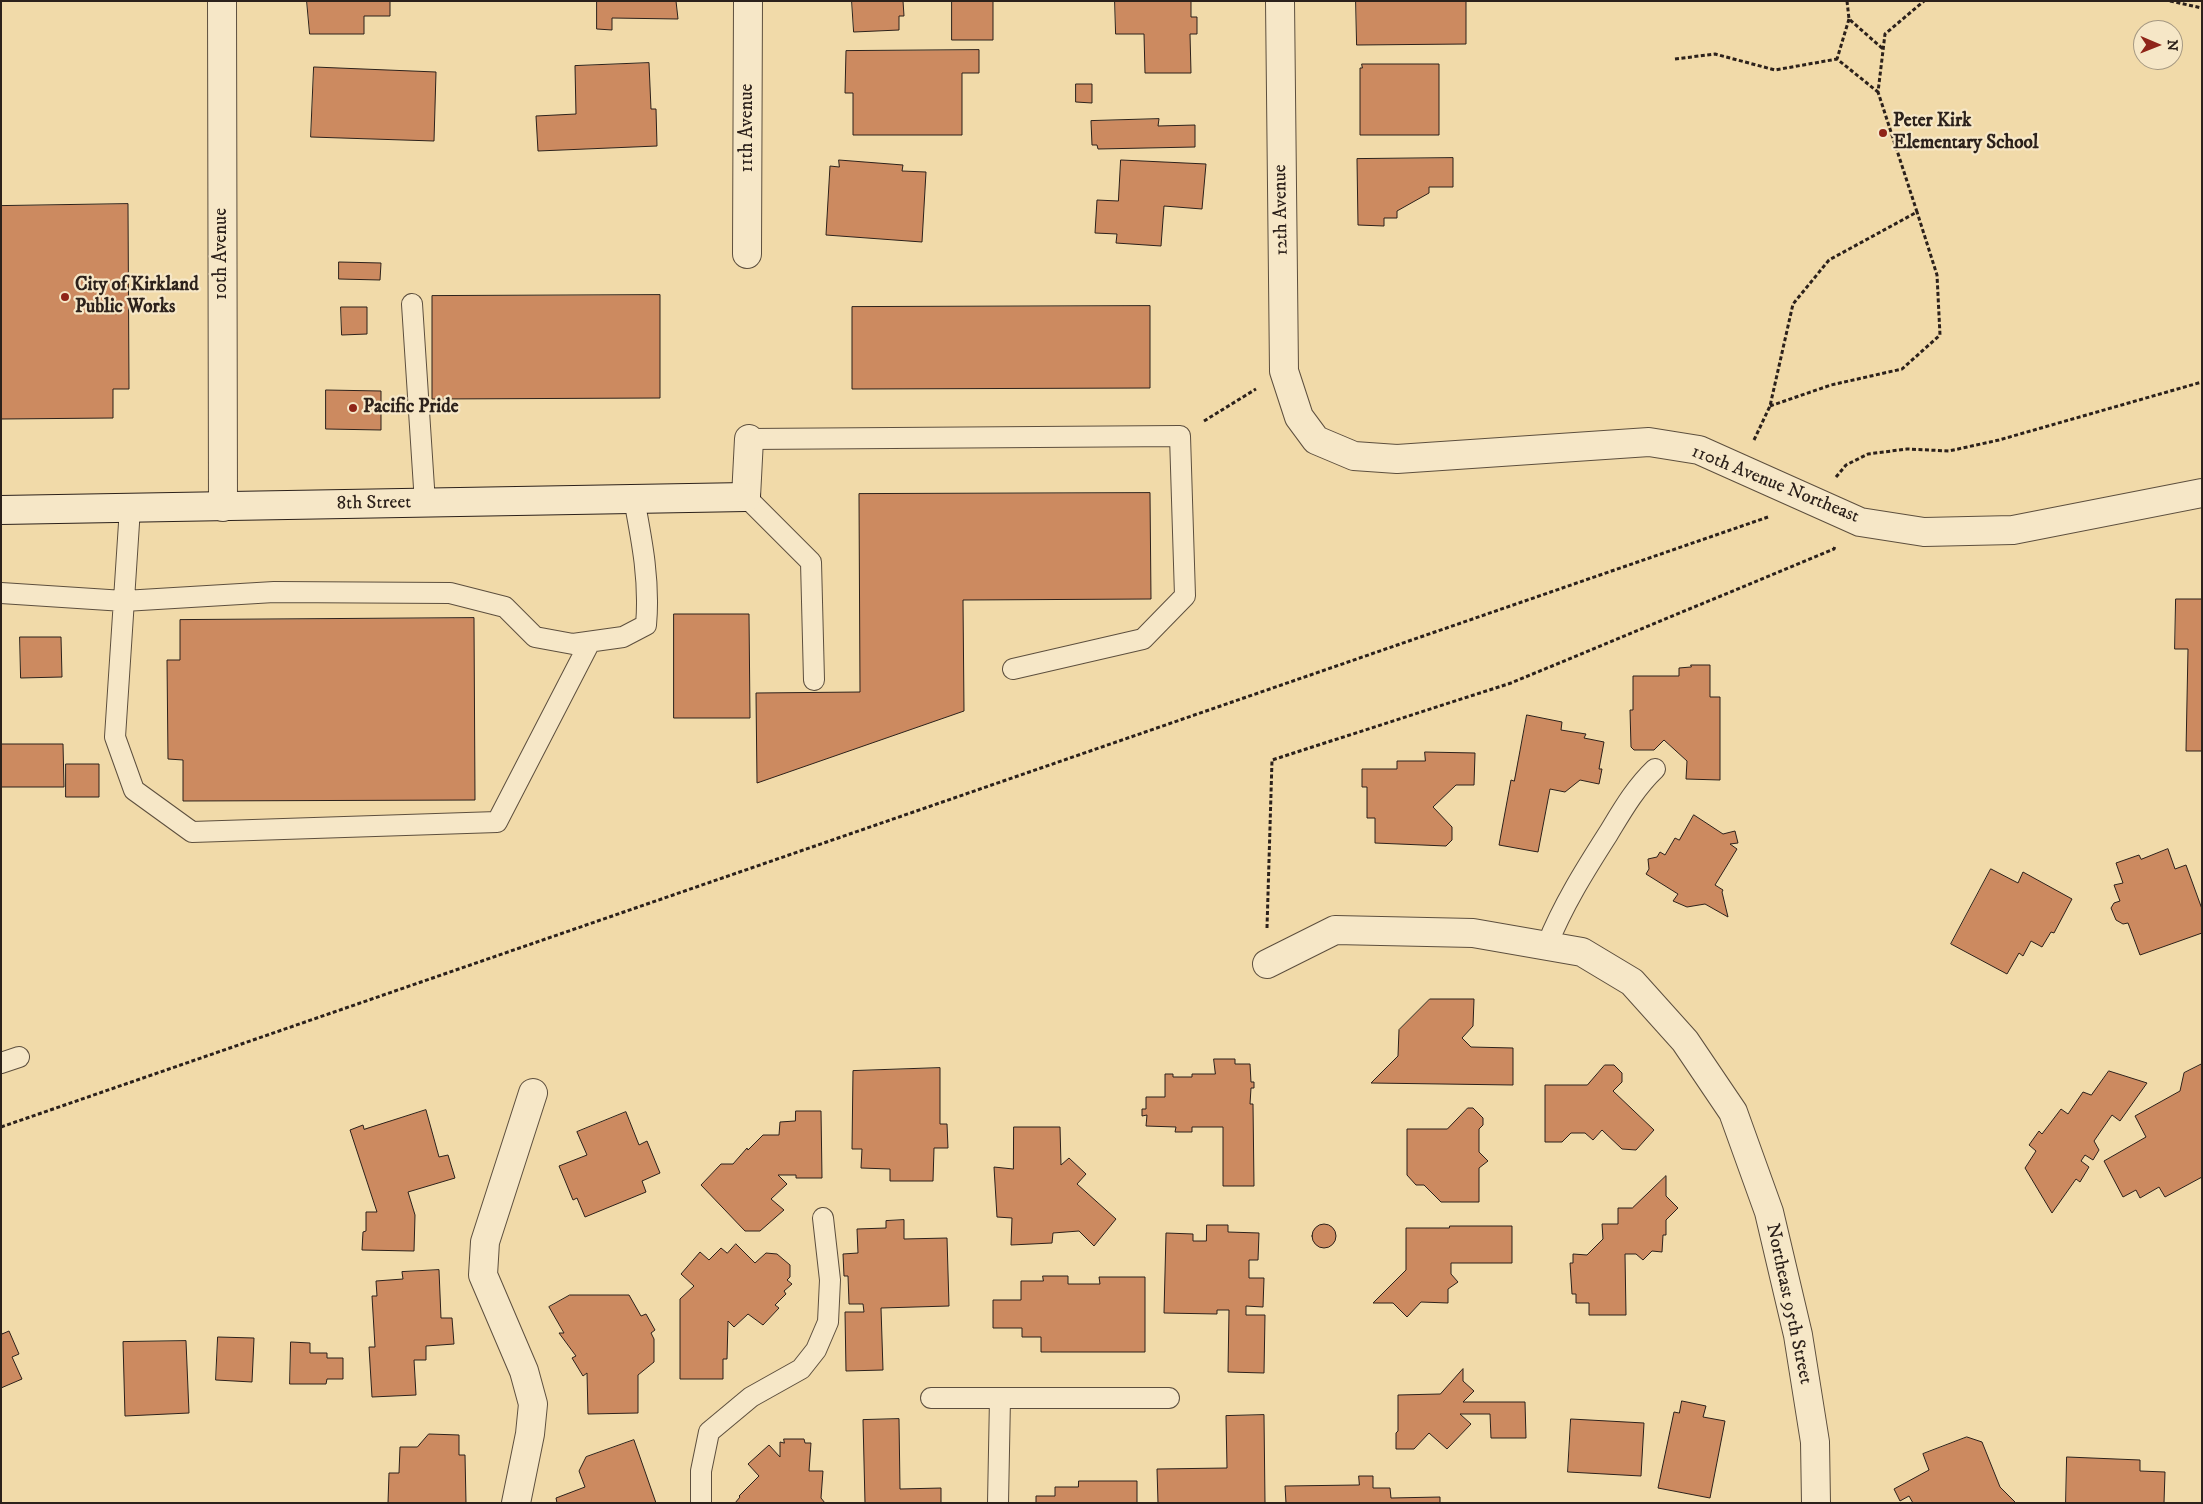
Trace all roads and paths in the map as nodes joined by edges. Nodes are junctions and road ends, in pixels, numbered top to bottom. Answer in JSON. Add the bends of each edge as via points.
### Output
{"nodes":[{"id":1,"x":222,"y":1,"type":"edge"},
{"id":2,"x":748,"y":1,"type":"edge"},
{"id":3,"x":1280,"y":1,"type":"edge"},
{"id":4,"x":1847,"y":1,"type":"edge"},
{"id":5,"x":1924,"y":1,"type":"edge"},
{"id":6,"x":2170,"y":1,"type":"edge"},
{"id":7,"x":2202,"y":8,"type":"edge"},
{"id":8,"x":1849,"y":19,"type":"junction"},
{"id":9,"x":1883,"y":50,"type":"junction"},
{"id":10,"x":1675,"y":58,"type":"dead end"},
{"id":11,"x":1837,"y":59,"type":"junction"},
{"id":12,"x":1878,"y":92,"type":"junction"},
{"id":13,"x":1917,"y":212,"type":"junction"},
{"id":14,"x":747,"y":254,"type":"dead end"},
{"id":15,"x":412,"y":304,"type":"dead end"},
{"id":16,"x":1284,"y":371,"type":"junction"},
{"id":17,"x":2202,"y":382,"type":"edge"},
{"id":18,"x":1770,"y":406,"type":"junction"},
{"id":19,"x":1299,"y":417,"type":"joint"},
{"id":20,"x":1180,"y":436,"type":"junction"},
{"id":21,"x":749,"y":439,"type":"joint"},
{"id":22,"x":1742,"y":468,"type":"junction"},
{"id":23,"x":1834,"y":480,"type":"dead end"},
{"id":24,"x":2202,"y":493,"type":"edge"},
{"id":25,"x":746,"y":497,"type":"junction"},
{"id":26,"x":634,"y":499,"type":"junction"},
{"id":27,"x":425,"y":503,"type":"junction"},
{"id":28,"x":223,"y":507,"type":"junction"},
{"id":29,"x":130,"y":508,"type":"junction"},
{"id":30,"x":1,"y":510,"type":"edge"},
{"id":31,"x":1770,"y":517,"type":"dead end"},
{"id":32,"x":1838,"y":540,"type":"dead end"},
{"id":33,"x":1,"y":593,"type":"edge"},
{"id":34,"x":124,"y":601,"type":"junction"},
{"id":35,"x":590,"y":642,"type":"junction"},
{"id":36,"x":1013,"y":669,"type":"dead end"},
{"id":37,"x":814,"y":680,"type":"dead end"},
{"id":38,"x":1655,"y":769,"type":"dead end"},
{"id":39,"x":1547,"y":945,"type":"junction"},
{"id":40,"x":1267,"y":964,"type":"joint"},
{"id":41,"x":533,"y":1093,"type":"dead end"},
{"id":42,"x":1,"y":1127,"type":"edge"},
{"id":43,"x":823,"y":1218,"type":"dead end"},
{"id":44,"x":931,"y":1398,"type":"dead end"},
{"id":45,"x":1000,"y":1398,"type":"junction"},
{"id":46,"x":1169,"y":1398,"type":"dead end"},
{"id":47,"x":516,"y":1503,"type":"edge"},
{"id":48,"x":701,"y":1503,"type":"edge"},
{"id":49,"x":998,"y":1503,"type":"edge"},
{"id":50,"x":1816,"y":1503,"type":"edge"}],
"edges":[{"from":1,"to":28,"type":"street","name":"10th Avenue"},
{"from":2,"to":14,"type":"street","name":"11th Avenue"},
{"from":3,"to":16,"type":"street","name":"12th Avenue"},
{"from":4,"to":8,"type":"path"},
{"from":5,"to":9,"type":"path","via":[[1885,34]]},
{"from":6,"to":7,"type":"path"},
{"from":8,"to":9,"type":"path"},
{"from":8,"to":11,"type":"path"},
{"from":9,"to":12,"type":"path"},
{"from":10,"to":11,"type":"path","via":[[1715,54],[1775,70]]},
{"from":11,"to":12,"type":"path"},
{"from":12,"to":13,"type":"path"},
{"from":13,"to":18,"type":"path","via":[[1829,260],[1793,304]]},
{"from":13,"to":18,"type":"path","via":[[1937,275],[1940,335],[1902,370],[1831,385]]},
{"from":15,"to":27,"type":"lane"},
{"from":16,"to":19,"type":"street","name":"12th Avenue"},
{"from":16,"to":20,"type":"path"},
{"from":17,"to":23,"type":"path","via":[[1999,440],[1949,451],[1907,449],[1868,454],[1846,465]]},
{"from":18,"to":22,"type":"path"},
{"from":19,"to":22,"type":"street","name":"110th Avenue Northeast","via":[[1316,440],[1354,456],[1397,459],[1649,442],[1700,450]]},
{"from":20,"to":21,"type":"lane"},
{"from":20,"to":36,"type":"lane","via":[[1185,596],[1144,639]]},
{"from":21,"to":25,"type":"street"},
{"from":22,"to":24,"type":"street","name":"110th Avenue Northeast","via":[[1860,522],[1924,532],[2013,530]]},
{"from":25,"to":26,"type":"street","name":"8th Street"},
{"from":25,"to":37,"type":"lane","via":[[811,562]]},
{"from":26,"to":27,"type":"street","name":"8th Street"},
{"from":26,"to":35,"type":"lane","via":[[645,560],[646,625],[624,637]]},
{"from":27,"to":28,"type":"street","name":"8th Street"},
{"from":28,"to":29,"type":"street","name":"8th Street"},
{"from":29,"to":30,"type":"street","name":"8th Street"},
{"from":29,"to":34,"type":"lane"},
{"from":31,"to":42,"type":"path"},
{"from":32,"to":40,"type":"path","via":[[1834,548],[1511,683],[1272,760]]},
{"from":33,"to":34,"type":"lane"},
{"from":34,"to":35,"type":"lane","via":[[274,592],[450,594],[505,607],[534,638],[572,644]]},
{"from":34,"to":35,"type":"lane","via":[[115,737],[134,790],[192,832],[497,822]]},
{"from":38,"to":39,"type":"lane","via":[[1640,784],[1576,884]]},
{"from":39,"to":40,"type":"street","name":"Northeast 95th Street","via":[[1473,933],[1335,930]]},
{"from":39,"to":50,"type":"street","name":"Northeast 95th Street","via":[[1582,952],[1632,982],[1686,1041],[1733,1112],[1769,1212],[1798,1335],[1815,1442]]},
{"from":41,"to":47,"type":"street","via":[[485,1242],[483,1275],[524,1371],[533,1404]]},
{"from":43,"to":48,"type":"lane","via":[[830,1280],[828,1322],[816,1350],[801,1369],[751,1397],[710,1432],[701,1471]]},
{"from":44,"to":45,"type":"lane"},
{"from":45,"to":46,"type":"lane"},
{"from":45,"to":49,"type":"lane"}]}
